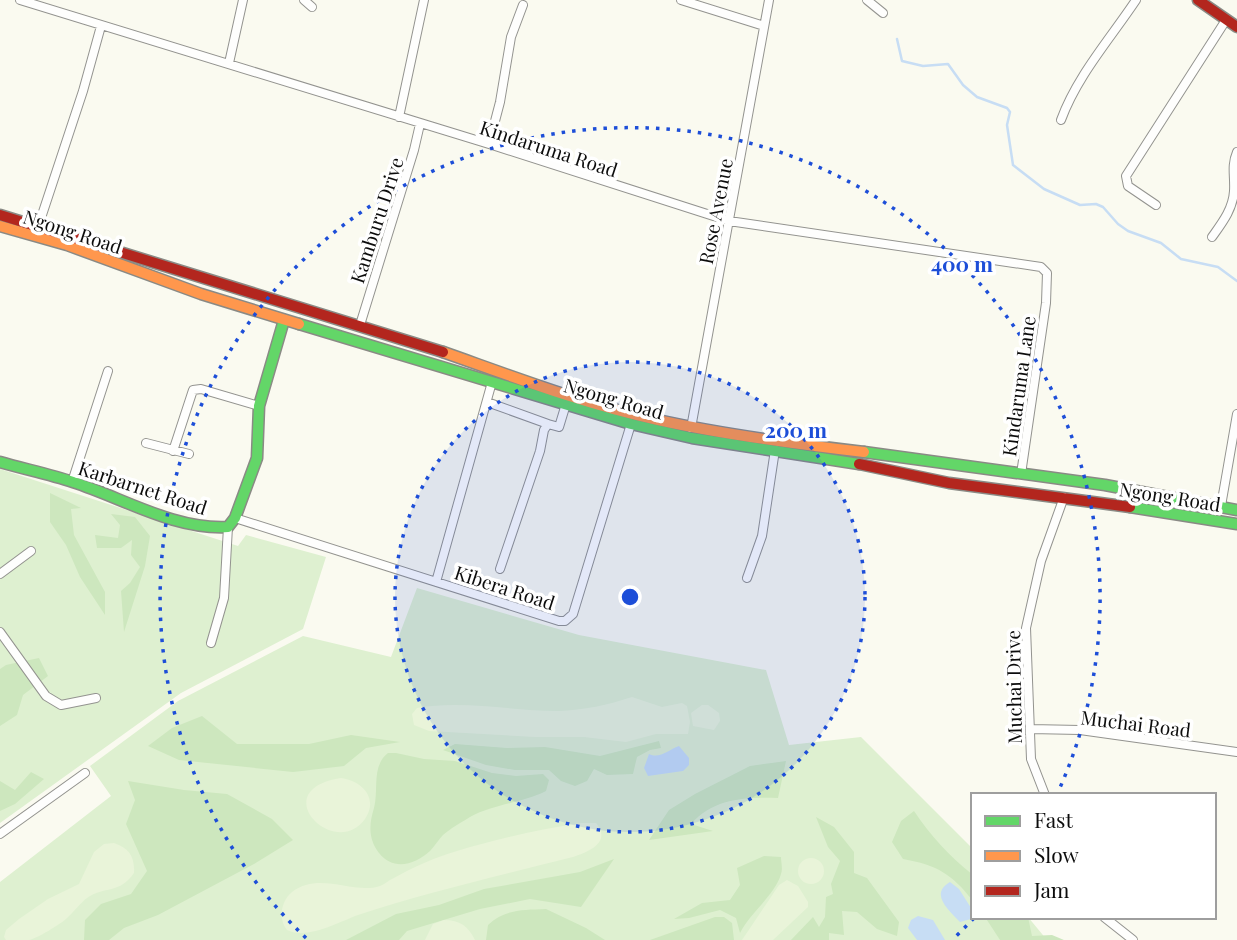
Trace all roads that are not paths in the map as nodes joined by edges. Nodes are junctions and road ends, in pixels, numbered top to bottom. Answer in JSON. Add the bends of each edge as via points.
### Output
{"nodes":[{"id":1,"x":20,"y":0,"type":"edge"},
{"id":2,"x":243,"y":0,"type":"edge"},
{"id":3,"x":304,"y":0,"type":"edge"},
{"id":4,"x":424,"y":0,"type":"edge"},
{"id":5,"x":681,"y":0,"type":"edge"},
{"id":6,"x":769,"y":0,"type":"edge"},
{"id":7,"x":867,"y":0,"type":"edge"},
{"id":8,"x":1136,"y":0,"type":"edge"},
{"id":9,"x":1198,"y":0,"type":"edge"},
{"id":10,"x":523,"y":5,"type":"dead end"},
{"id":11,"x":312,"y":6,"type":"dead end"},
{"id":12,"x":883,"y":13,"type":"dead end"},
{"id":13,"x":1226,"y":20,"type":"junction"},
{"id":14,"x":101,"y":26,"type":"junction"},
{"id":15,"x":764,"y":26,"type":"junction"},
{"id":16,"x":1237,"y":27,"type":"edge"},
{"id":17,"x":229,"y":63,"type":"junction"},
{"id":18,"x":399,"y":117,"type":"junction"},
{"id":19,"x":1061,"y":120,"type":"dead end"},
{"id":20,"x":421,"y":124,"type":"junction"},
{"id":21,"x":489,"y":144,"type":"junction"},
{"id":22,"x":1237,"y":152,"type":"edge"},
{"id":23,"x":1156,"y":205,"type":"dead end"},
{"id":24,"x":0,"y":215,"type":"edge"},
{"id":25,"x":729,"y":221,"type":"junction"},
{"id":26,"x":0,"y":226,"type":"edge"},
{"id":27,"x":38,"y":227,"type":"junction"},
{"id":28,"x":1212,"y":237,"type":"dead end"},
{"id":29,"x":207,"y":278,"type":"junction"},
{"id":30,"x":201,"y":294,"type":"junction"},
{"id":31,"x":1046,"y":303,"type":"joint"},
{"id":32,"x":284,"y":320,"type":"junction"},
{"id":33,"x":360,"y":325,"type":"junction"},
{"id":34,"x":406,"y":339,"type":"junction"},
{"id":35,"x":399,"y":355,"type":"junction"},
{"id":36,"x":108,"y":371,"type":"dead end"},
{"id":37,"x":492,"y":383,"type":"junction"},
{"id":38,"x":487,"y":402,"type":"junction"},
{"id":39,"x":566,"y":404,"type":"junction"},
{"id":40,"x":259,"y":405,"type":"junction"},
{"id":41,"x":1237,"y":414,"type":"edge"},
{"id":42,"x":548,"y":424,"type":"junction"},
{"id":43,"x":631,"y":424,"type":"junction"},
{"id":44,"x":691,"y":428,"type":"junction"},
{"id":45,"x":146,"y":443,"type":"dead end"},
{"id":46,"x":775,"y":450,"type":"junction"},
{"id":47,"x":173,"y":451,"type":"junction"},
{"id":48,"x":189,"y":454,"type":"dead end"},
{"id":49,"x":0,"y":463,"type":"edge"},
{"id":50,"x":962,"y":465,"type":"junction"},
{"id":51,"x":1021,"y":474,"type":"junction"},
{"id":52,"x":72,"y":482,"type":"junction"},
{"id":53,"x":965,"y":484,"type":"junction"},
{"id":54,"x":1105,"y":485,"type":"junction"},
{"id":55,"x":1064,"y":498,"type":"junction"},
{"id":56,"x":1104,"y":503,"type":"junction"},
{"id":57,"x":1221,"y":506,"type":"junction"},
{"id":58,"x":1237,"y":510,"type":"edge"},
{"id":59,"x":231,"y":523,"type":"junction"},
{"id":60,"x":1237,"y":524,"type":"edge"},
{"id":61,"x":31,"y":551,"type":"dead end"},
{"id":62,"x":500,"y":569,"type":"dead end"},
{"id":63,"x":0,"y":574,"type":"edge"},
{"id":64,"x":747,"y":578,"type":"dead end"},
{"id":65,"x":436,"y":582,"type":"junction"},
{"id":66,"x":0,"y":632,"type":"edge"},
{"id":67,"x":211,"y":643,"type":"dead end"},
{"id":68,"x":96,"y":698,"type":"dead end"},
{"id":69,"x":1030,"y":729,"type":"junction"},
{"id":70,"x":1237,"y":752,"type":"edge"},
{"id":71,"x":85,"y":772,"type":"dead end"},
{"id":72,"x":1044,"y":793,"type":"edge"},
{"id":73,"x":0,"y":834,"type":"edge"},
{"id":74,"x":1107,"y":919,"type":"edge"},
{"id":75,"x":1133,"y":940,"type":"edge"}],
"edges":[{"from":1,"to":14,"type":"street","name":"Kindaruma Road"},
{"from":2,"to":17,"type":"street"},
{"from":3,"to":11,"type":"street"},
{"from":4,"to":18,"type":"street"},
{"from":5,"to":15,"type":"street"},
{"from":6,"to":15,"type":"street","name":"Rose Avenue"},
{"from":7,"to":12,"type":"street"},
{"from":8,"to":19,"type":"street","via":[[1091,64]]},
{"from":9,"to":13,"type":"main road"},
{"from":10,"to":21,"type":"street","via":[[511,37]]},
{"from":13,"to":16,"type":"main road"},
{"from":13,"to":23,"type":"street","via":[[1126,176],[1128,186]]},
{"from":14,"to":17,"type":"street","name":"Kindaruma Road"},
{"from":14,"to":27,"type":"street"},
{"from":15,"to":25,"type":"street","name":"Rose Avenue"},
{"from":17,"to":18,"type":"street","name":"Kindaruma Road"},
{"from":18,"to":20,"type":"street","name":"Kindaruma Road"},
{"from":20,"to":21,"type":"street","name":"Kindaruma Road"},
{"from":20,"to":33,"type":"street","name":"Kamburu Drive"},
{"from":21,"to":25,"type":"street","name":"Kindaruma Road"},
{"from":22,"to":28,"type":"street","via":[[1232,205]]},
{"from":24,"to":27,"type":"main road","name":"Ngong Road"},
{"from":25,"to":31,"type":"street","name":"Kindaruma Road","via":[[1041,267],[1047,273]]},
{"from":25,"to":44,"type":"street","name":"Rose Avenue"},
{"from":26,"to":30,"type":"main road","name":"Ngong Road"},
{"from":27,"to":29,"type":"main road","name":"Ngong Road"},
{"from":29,"to":30,"type":"main road","via":[[197,282]]},
{"from":29,"to":33,"type":"main road","name":"Ngong Road"},
{"from":30,"to":32,"type":"main road","name":"Ngong Road"},
{"from":31,"to":51,"type":"street","name":"Kindaruma Lane"},
{"from":32,"to":35,"type":"main road","name":"Ngong Road"},
{"from":32,"to":40,"type":"main road"},
{"from":33,"to":34,"type":"main road","name":"Ngong Road"},
{"from":34,"to":35,"type":"main road","via":[[411,351]]},
{"from":34,"to":44,"type":"main road","name":"Ngong Road","via":[[572,397]]},
{"from":35,"to":37,"type":"main road","name":"Ngong Road"},
{"from":36,"to":52,"type":"street"},
{"from":37,"to":38,"type":"street"},
{"from":37,"to":39,"type":"main road","name":"Ngong Road"},
{"from":38,"to":42,"type":"street"},
{"from":38,"to":65,"type":"street"},
{"from":39,"to":42,"type":"street","via":[[559,427]]},
{"from":39,"to":43,"type":"main road","name":"Ngong Road"},
{"from":40,"to":47,"type":"street","via":[[193,390]]},
{"from":40,"to":59,"type":"main road","via":[[257,458]]},
{"from":41,"to":57,"type":"street"},
{"from":42,"to":62,"type":"street"},
{"from":43,"to":46,"type":"main road","name":"Ngong Road"},
{"from":43,"to":65,"type":"street","name":"Kibera Road","via":[[571,617],[559,621]]},
{"from":44,"to":50,"type":"main road","name":"Ngong Road"},
{"from":45,"to":47,"type":"street"},
{"from":46,"to":53,"type":"main road","name":"Ngong Road"},
{"from":46,"to":64,"type":"street","via":[[762,536]]},
{"from":47,"to":48,"type":"street"},
{"from":49,"to":52,"type":"main road","name":"Karbarnet Road"},
{"from":50,"to":51,"type":"main road","name":"Ngong Road"},
{"from":50,"to":53,"type":"main road","via":[[955,475]]},
{"from":51,"to":54,"type":"main road","name":"Ngong Road"},
{"from":52,"to":59,"type":"main road","name":"Karbarnet Road","via":[[193,525],[215,528]]},
{"from":53,"to":55,"type":"main road","name":"Ngong Road"},
{"from":54,"to":56,"type":"main road","via":[[1115,495],[1112,502]]},
{"from":54,"to":57,"type":"main road","name":"Ngong Road"},
{"from":55,"to":56,"type":"main road","name":"Ngong Road"},
{"from":55,"to":69,"type":"street","name":"Muchai Drive","via":[[1041,561],[1026,628]]},
{"from":56,"to":60,"type":"main road","name":"Ngong Road"},
{"from":57,"to":58,"type":"main road","name":"Ngong Road"},
{"from":59,"to":65,"type":"street","name":"Kibera Road"},
{"from":59,"to":67,"type":"street","via":[[224,598]]},
{"from":61,"to":63,"type":"street"},
{"from":66,"to":68,"type":"street","via":[[46,696],[61,705]]},
{"from":69,"to":70,"type":"street","name":"Muchai Road","via":[[1080,730]]},
{"from":69,"to":72,"type":"street","name":"Muchai Drive","via":[[1031,759]]},
{"from":71,"to":73,"type":"street"},
{"from":74,"to":75,"type":"street"}]}
